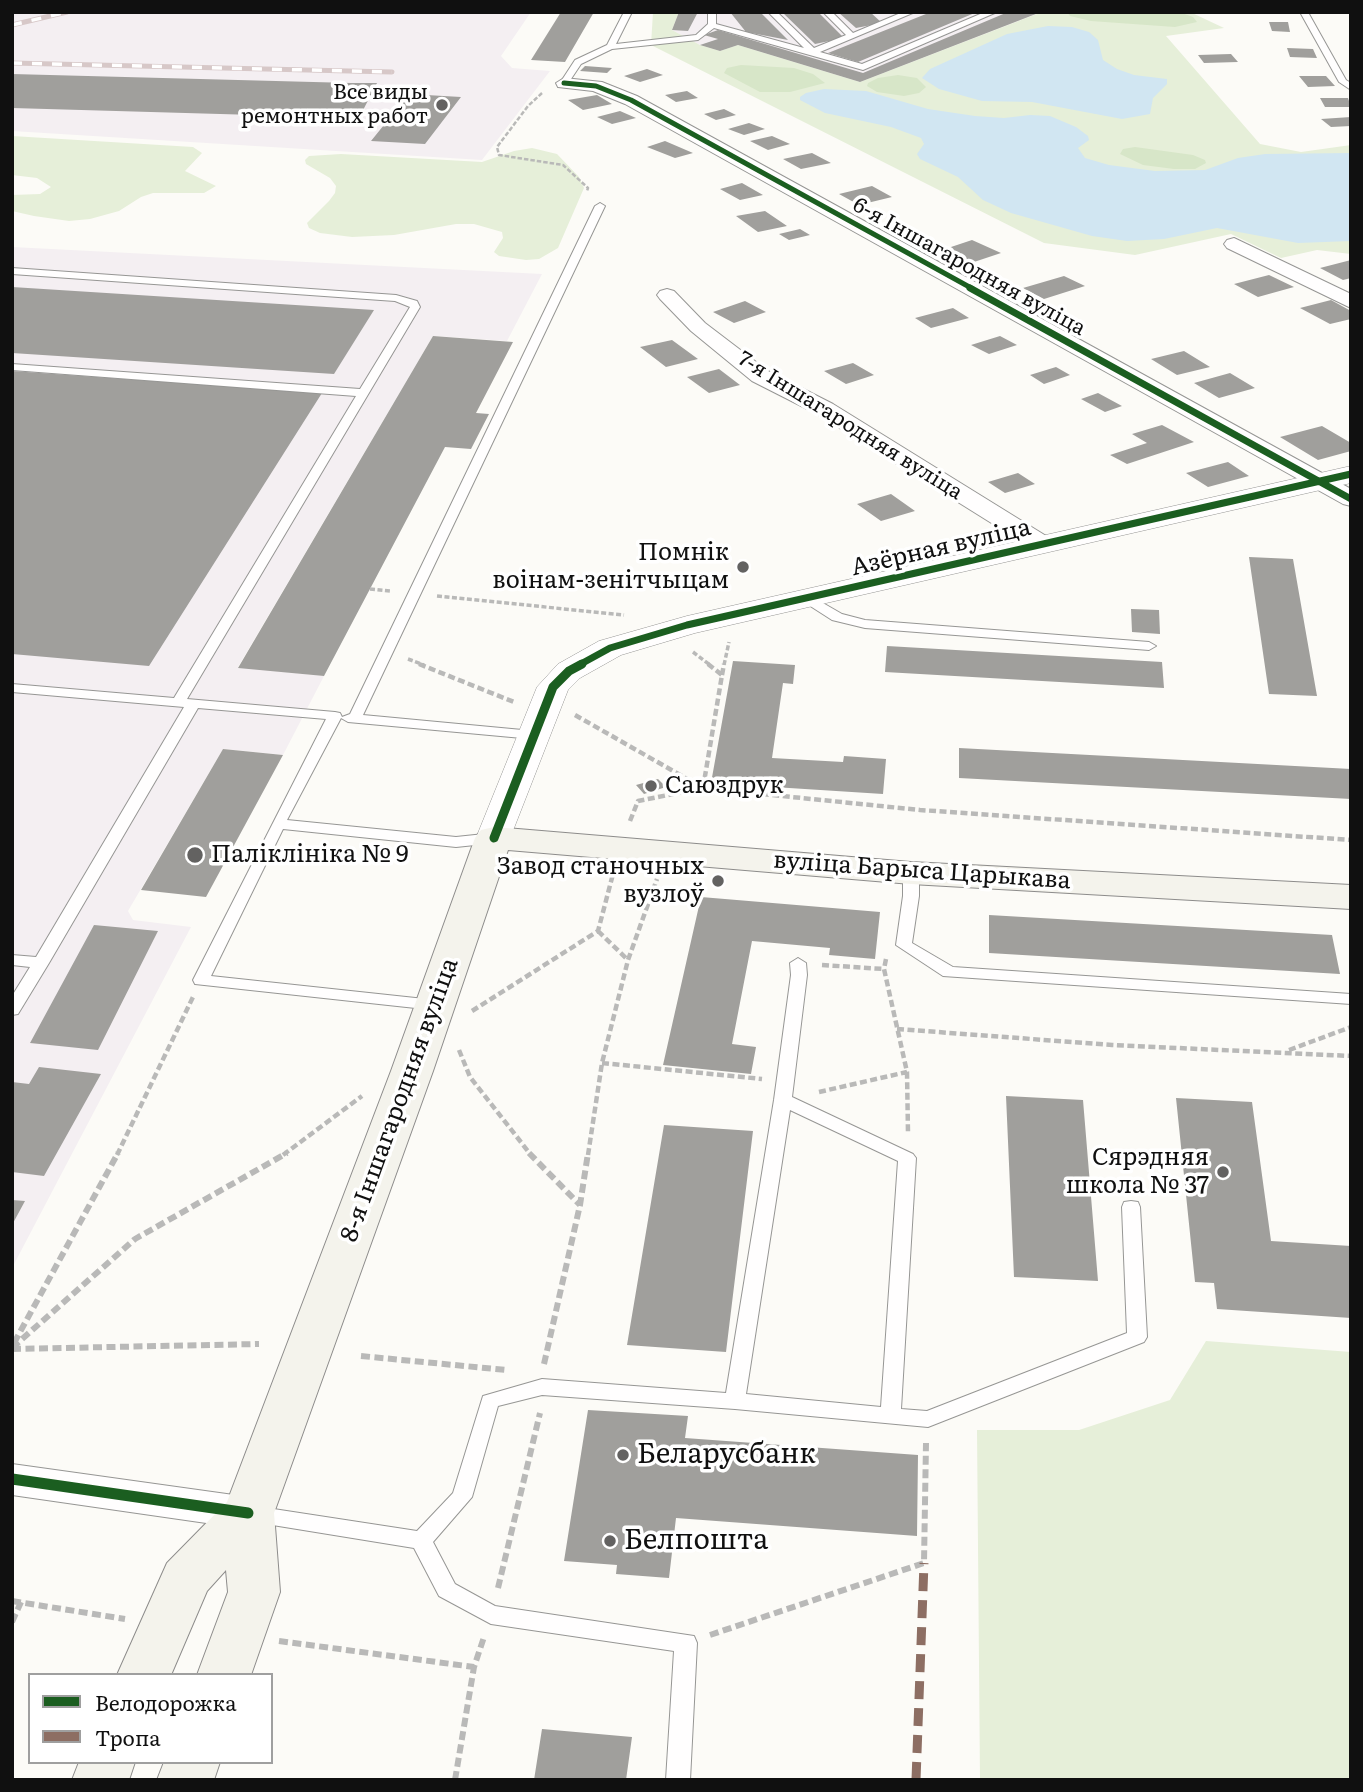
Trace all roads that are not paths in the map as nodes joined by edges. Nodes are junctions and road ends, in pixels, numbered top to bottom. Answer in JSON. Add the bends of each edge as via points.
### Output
{"nodes":[{"id":1,"x":628,"y":12,"type":"edge"},
{"id":2,"x":712,"y":12,"type":"edge"},
{"id":3,"x":772,"y":12,"type":"edge"},
{"id":4,"x":827,"y":12,"type":"edge"},
{"id":5,"x":882,"y":12,"type":"edge"},
{"id":6,"x":911,"y":12,"type":"edge"},
{"id":7,"x":993,"y":12,"type":"edge"},
{"id":8,"x":1308,"y":12,"type":"edge"},
{"id":9,"x":891,"y":20,"type":"junction"},
{"id":10,"x":712,"y":25,"type":"junction"},
{"id":11,"x":852,"y":36,"type":"junction"},
{"id":12,"x":610,"y":47,"type":"junction"},
{"id":13,"x":813,"y":52,"type":"junction"},
{"id":14,"x":564,"y":83,"type":"joint"},
{"id":15,"x":1351,"y":87,"type":"edge"},
{"id":16,"x":600,"y":206,"type":"dead end"},
{"id":17,"x":1234,"y":244,"type":"dead end"},
{"id":18,"x":12,"y":271,"type":"edge"},
{"id":19,"x":667,"y":295,"type":"dead end"},
{"id":20,"x":1351,"y":302,"type":"edge"},
{"id":21,"x":12,"y":367,"type":"edge"},
{"id":22,"x":363,"y":393,"type":"junction"},
{"id":23,"x":1351,"y":474,"type":"edge"},
{"id":24,"x":1320,"y":481,"type":"junction"},
{"id":25,"x":1351,"y":499,"type":"edge"},
{"id":26,"x":1042,"y":544,"type":"junction"},
{"id":27,"x":809,"y":599,"type":"junction"},
{"id":28,"x":1149,"y":646,"type":"dead end"},
{"id":29,"x":12,"y":688,"type":"edge"},
{"id":30,"x":558,"y":698,"type":"joint"},
{"id":31,"x":186,"y":703,"type":"junction"},
{"id":32,"x":335,"y":716,"type":"junction"},
{"id":33,"x":355,"y":718,"type":"junction"},
{"id":34,"x":527,"y":720,"type":"junction"},
{"id":35,"x":278,"y":824,"type":"junction"},
{"id":36,"x":494,"y":838,"type":"junction"},
{"id":37,"x":911,"y":873,"type":"junction"},
{"id":38,"x":1351,"y":897,"type":"edge"},
{"id":39,"x":12,"y":960,"type":"edge"},
{"id":40,"x":41,"y":963,"type":"junction"},
{"id":41,"x":798,"y":963,"type":"road end"},
{"id":42,"x":1351,"y":999,"type":"edge"},
{"id":43,"x":12,"y":1010,"type":"edge"},
{"id":44,"x":451,"y":1010,"type":"junction"},
{"id":45,"x":783,"y":1100,"type":"junction"},
{"id":46,"x":1131,"y":1207,"type":"dead end"},
{"id":47,"x":735,"y":1401,"type":"junction"},
{"id":48,"x":890,"y":1416,"type":"junction"},
{"id":49,"x":12,"y":1479,"type":"edge"},
{"id":50,"x":248,"y":1514,"type":"junction"},
{"id":51,"x":421,"y":1540,"type":"junction"},
{"id":52,"x":145,"y":1673,"type":"edge"},
{"id":53,"x":225,"y":1673,"type":"edge"},
{"id":54,"x":678,"y":1780,"type":"edge"}],
"edges":[{"from":1,"to":12,"type":"lane"},
{"from":2,"to":10,"type":"lane"},
{"from":3,"to":13,"type":"lane"},
{"from":4,"to":11,"type":"lane"},
{"from":5,"to":9,"type":"lane"},
{"from":6,"to":9,"type":"lane"},
{"from":7,"to":13,"type":"lane","via":[[863,67]]},
{"from":8,"to":15,"type":"lane","via":[[1304,13],[1343,82]]},
{"from":9,"to":11,"type":"lane"},
{"from":10,"to":12,"type":"lane","via":[[698,37]]},
{"from":10,"to":13,"type":"lane"},
{"from":11,"to":13,"type":"lane"},
{"from":12,"to":14,"type":"lane","via":[[578,62]]},
{"from":14,"to":24,"type":"street","name":"6-я Іншагародняя вуліца","via":[[596,86],[631,100]]},
{"from":16,"to":33,"type":"lane"},
{"from":17,"to":20,"type":"street"},
{"from":18,"to":22,"type":"lane","via":[[406,299],[415,307]]},
{"from":19,"to":26,"type":"street","name":"7-я Іншагародняя вуліца","via":[[698,327],[760,376],[825,409]]},
{"from":21,"to":22,"type":"lane"},
{"from":22,"to":31,"type":"lane"},
{"from":23,"to":24,"type":"street","name":"Азёрная вуліца"},
{"from":24,"to":25,"type":"street","name":"6-я Іншагародняя вуліца"},
{"from":24,"to":26,"type":"street","name":"Азёрная вуліца"},
{"from":26,"to":27,"type":"street","name":"Азёрная вуліца"},
{"from":27,"to":28,"type":"lane","via":[[837,617],[865,624]]},
{"from":27,"to":30,"type":"street","name":"Азёрная вуліца","via":[[628,641],[569,671]]},
{"from":29,"to":31,"type":"lane"},
{"from":30,"to":34,"type":"street","name":"8-я Іншагародняя вуліца"},
{"from":31,"to":32,"type":"lane"},
{"from":31,"to":40,"type":"lane"},
{"from":32,"to":33,"type":"lane"},
{"from":32,"to":35,"type":"lane"},
{"from":33,"to":34,"type":"lane"},
{"from":34,"to":36,"type":"street","name":"8-я Іншагародняя вуліца"},
{"from":35,"to":36,"type":"lane","via":[[456,842]]},
{"from":35,"to":44,"type":"lane","via":[[201,981]]},
{"from":36,"to":37,"type":"main road","name":"вуліца Барыса Царыкава"},
{"from":36,"to":44,"type":"main road","name":"8-я Іншагародняя вуліца"},
{"from":37,"to":38,"type":"main road","name":"вуліца Барыса Царыкава"},
{"from":37,"to":42,"type":"lane","via":[[904,945],[949,972]]},
{"from":39,"to":40,"type":"lane"},
{"from":40,"to":43,"type":"lane"},
{"from":41,"to":45,"type":"lane"},
{"from":44,"to":50,"type":"main road","name":"8-я Іншагародняя вуліца"},
{"from":45,"to":47,"type":"lane"},
{"from":45,"to":48,"type":"lane","via":[[907,1158]]},
{"from":46,"to":48,"type":"lane","via":[[1137,1337],[928,1419]]},
{"from":47,"to":48,"type":"lane"},
{"from":47,"to":51,"type":"lane","via":[[542,1380],[490,1401],[462,1497]]},
{"from":49,"to":50,"type":"street"},
{"from":50,"to":51,"type":"lane"},
{"from":50,"to":52,"type":"main road","name":"8-я Іншагародняя вуліца","via":[[186,1578]]},
{"from":50,"to":53,"type":"main road","name":"8-я Іншагародняя вуліца","via":[[254,1591]]},
{"from":51,"to":54,"type":"lane","via":[[447,1590],[491,1615],[686,1643]]}]}
